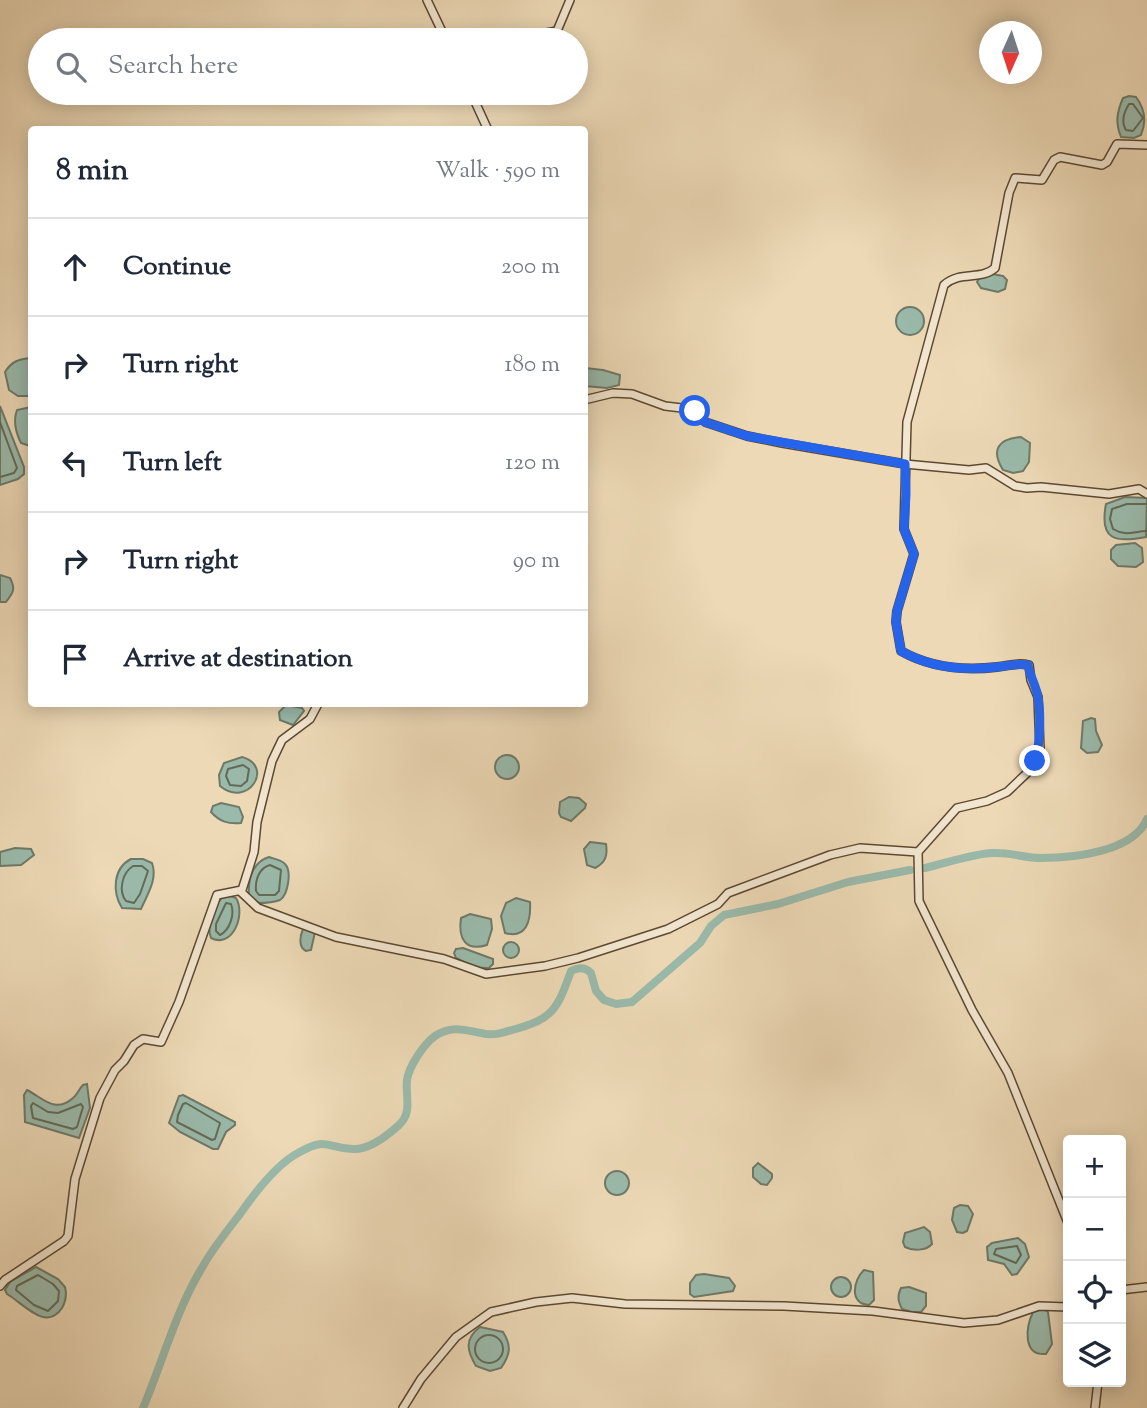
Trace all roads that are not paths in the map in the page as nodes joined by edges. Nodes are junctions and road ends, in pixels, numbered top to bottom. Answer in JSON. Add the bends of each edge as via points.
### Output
{"nodes":[{"id":1,"x":428,"y":0,"type":"edge"},
{"id":2,"x":570,"y":0,"type":"edge"},
{"id":3,"x":441,"y":28,"type":"edge"},
{"id":4,"x":558,"y":28,"type":"edge"},
{"id":5,"x":477,"y":105,"type":"edge"},
{"id":6,"x":486,"y":126,"type":"edge"},
{"id":7,"x":1147,"y":145,"type":"edge"},
{"id":8,"x":588,"y":399,"type":"edge"},
{"id":9,"x":905,"y":464,"type":"junction"},
{"id":10,"x":1147,"y":494,"type":"edge"},
{"id":11,"x":316,"y":707,"type":"edge"},
{"id":12,"x":918,"y":852,"type":"junction"},
{"id":13,"x":240,"y":891,"type":"junction"},
{"id":14,"x":1063,"y":1210,"type":"edge"},
{"id":15,"x":0,"y":1286,"type":"edge"},
{"id":16,"x":1147,"y":1287,"type":"edge"},
{"id":17,"x":1126,"y":1289,"type":"edge"},
{"id":18,"x":1063,"y":1307,"type":"edge"},
{"id":19,"x":1097,"y":1387,"type":"edge"},
{"id":20,"x":404,"y":1408,"type":"edge"},
{"id":21,"x":1095,"y":1408,"type":"edge"}],
"edges":[{"from":1,"to":3,"type":"street"},
{"from":2,"to":4,"type":"street"},
{"from":5,"to":6,"type":"street"},
{"from":7,"to":9,"type":"street","via":[[1117,144],[1102,164],[1060,157],[1042,180],[1021,177],[1013,181],[995,268],[952,278],[944,285],[907,422]]},
{"from":8,"to":9,"type":"street","via":[[632,394],[665,407],[690,408],[705,422],[747,436]]},
{"from":9,"to":10,"type":"street","via":[[986,468],[1027,488],[1109,494],[1139,489]]},
{"from":9,"to":12,"type":"street","via":[[904,529],[914,554],[897,611],[901,651],[933,665],[965,670],[1015,662],[1028,665],[1038,697],[1040,749],[1027,773],[1007,792],[957,808]]},
{"from":11,"to":13,"type":"street","via":[[310,719],[282,740],[272,761],[254,852]]},
{"from":12,"to":13,"type":"street","via":[[860,848],[830,855],[728,893],[718,904],[668,929],[578,958],[485,974],[444,959],[336,937],[258,908]]},
{"from":12,"to":14,"type":"street","via":[[919,901],[1008,1073]]},
{"from":13,"to":15,"type":"street","via":[[217,895],[161,1042],[143,1040],[134,1045],[100,1098],[75,1179],[68,1236]]},
{"from":16,"to":17,"type":"street"},
{"from":18,"to":20,"type":"street","via":[[1039,1306],[998,1320],[964,1323],[873,1311],[625,1304],[572,1298],[536,1301],[491,1312],[456,1337]]},
{"from":19,"to":21,"type":"street"}]}
